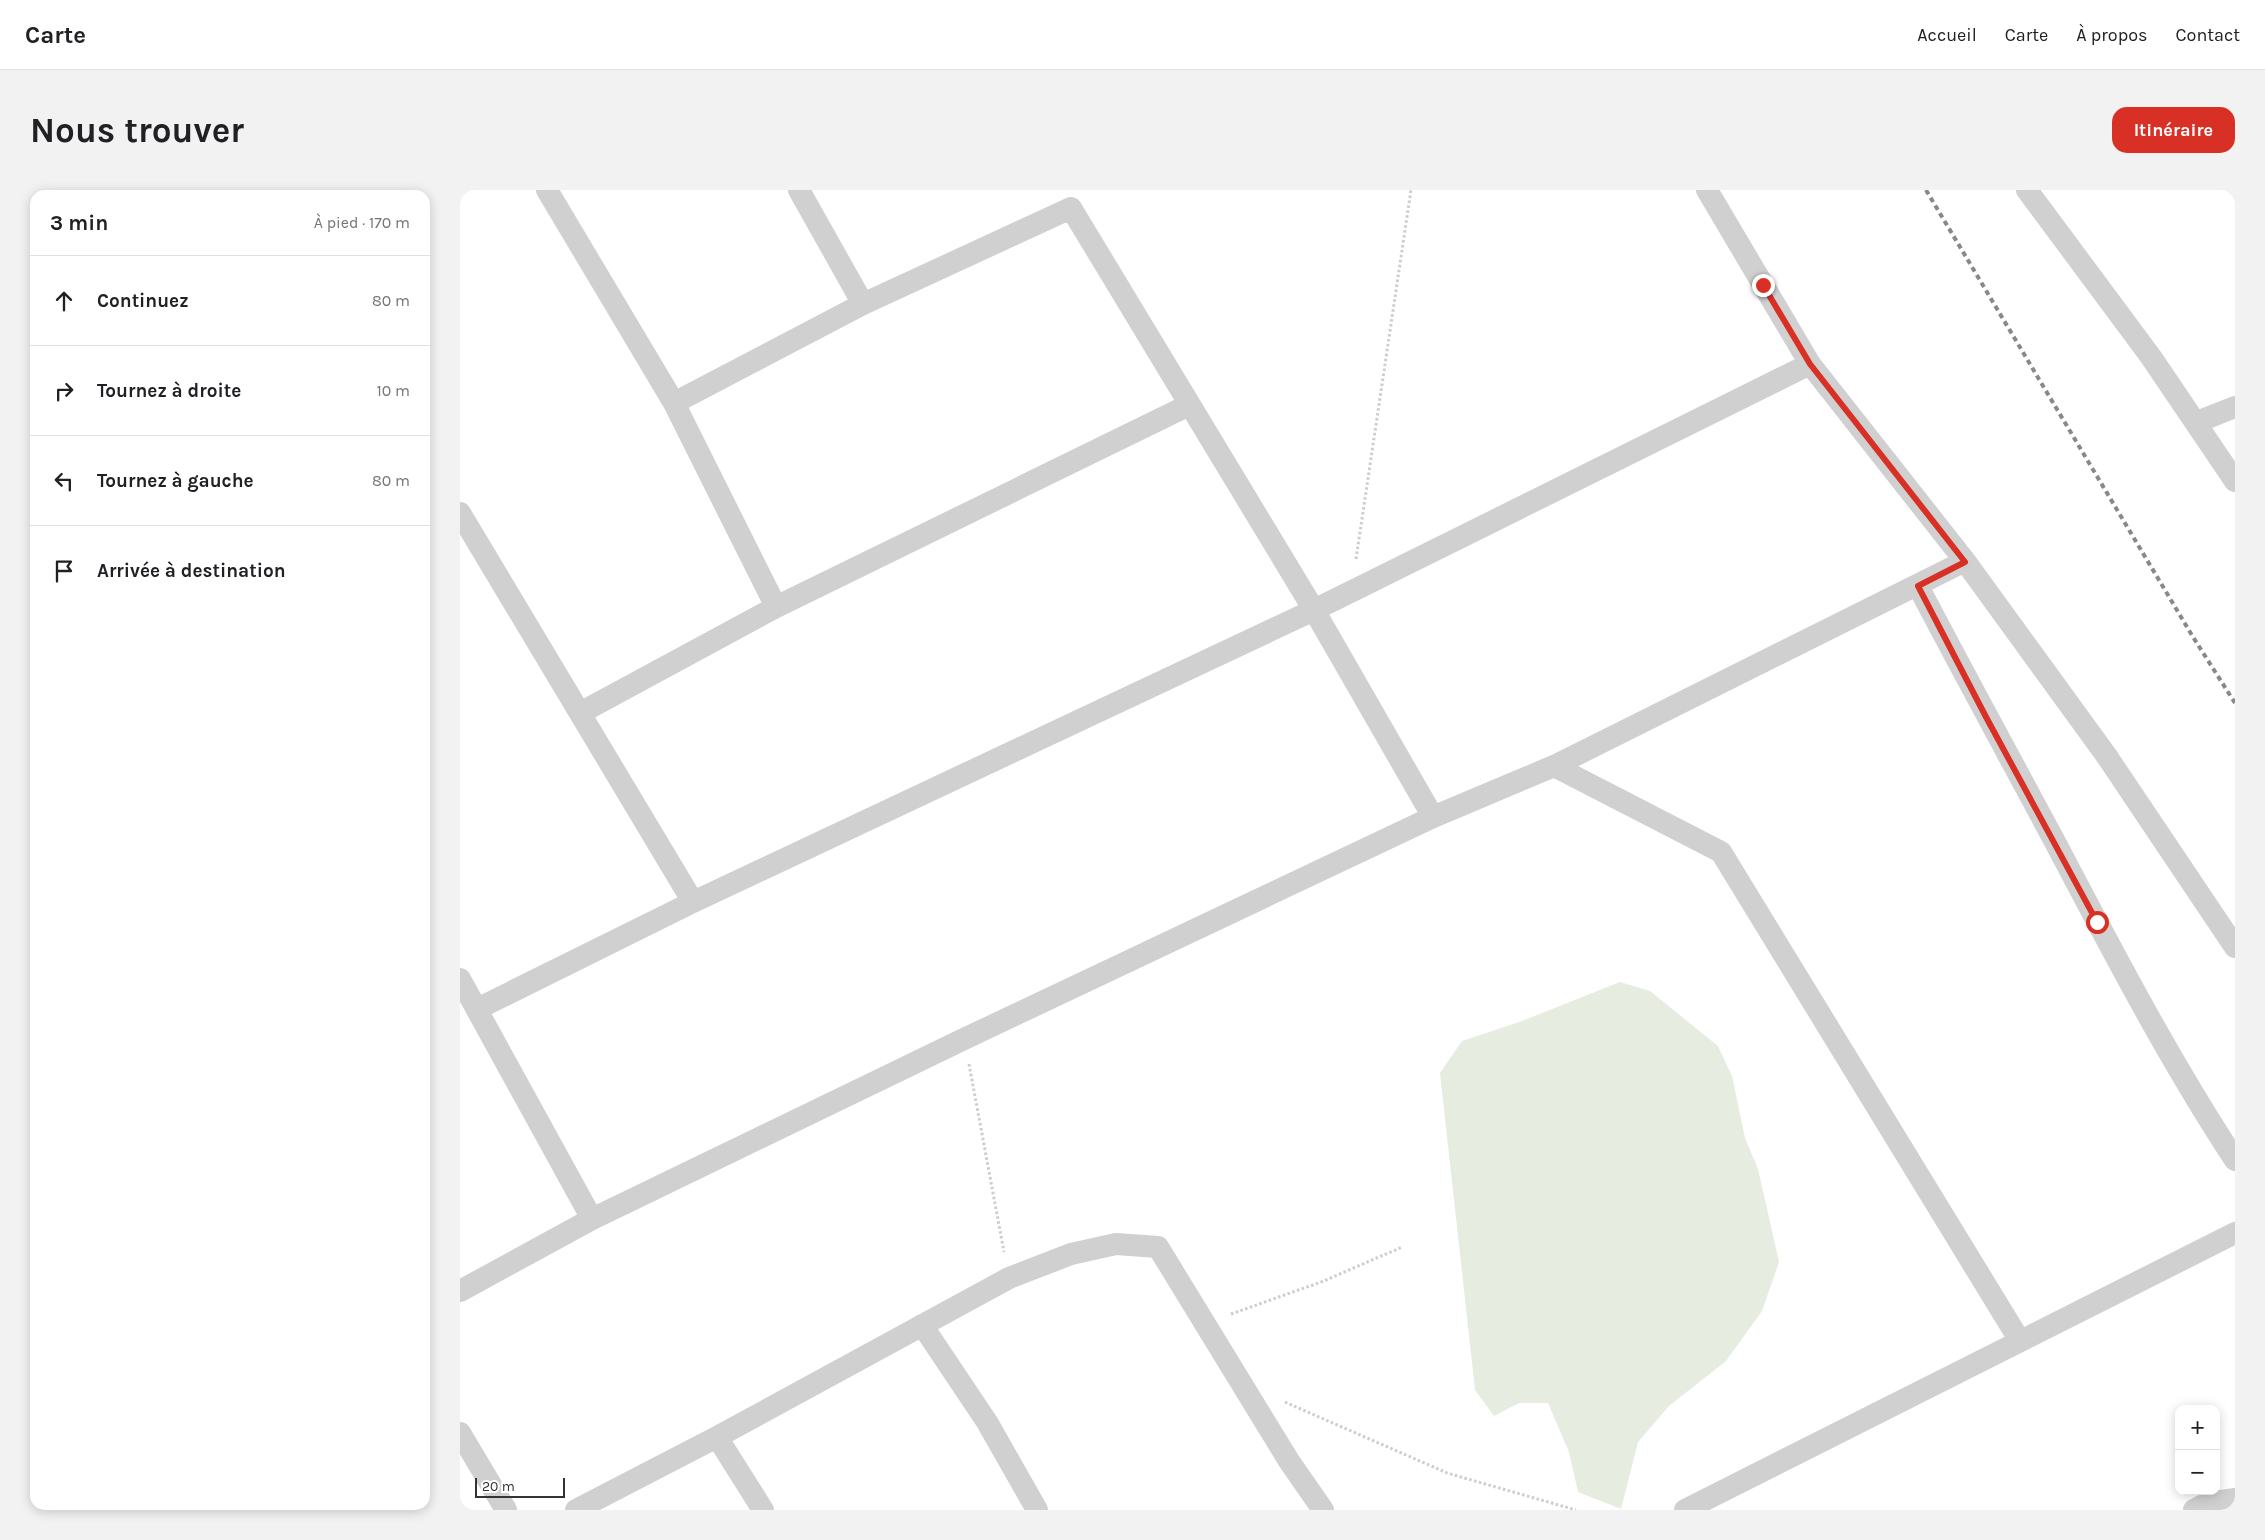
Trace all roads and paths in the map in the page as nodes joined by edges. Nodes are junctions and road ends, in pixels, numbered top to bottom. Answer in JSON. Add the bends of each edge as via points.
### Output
{"nodes":[{"id":1,"x":547,"y":190,"type":"edge"},
{"id":2,"x":799,"y":190,"type":"edge"},
{"id":3,"x":1411,"y":190,"type":"edge"},
{"id":4,"x":1707,"y":190,"type":"edge"},
{"id":5,"x":2027,"y":190,"type":"edge"},
{"id":6,"x":863,"y":304,"type":"junction"},
{"id":7,"x":1810,"y":364,"type":"junction"},
{"id":8,"x":674,"y":403,"type":"junction"},
{"id":9,"x":1189,"y":405,"type":"junction"},
{"id":10,"x":2235,"y":407,"type":"edge"},
{"id":11,"x":2197,"y":422,"type":"junction"},
{"id":12,"x":2235,"y":480,"type":"edge"},
{"id":13,"x":460,"y":513,"type":"edge"},
{"id":14,"x":1965,"y":562,"type":"junction"},
{"id":15,"x":1918,"y":586,"type":"junction"},
{"id":16,"x":1351,"y":592,"type":"junction"},
{"id":17,"x":776,"y":607,"type":"junction"},
{"id":18,"x":1314,"y":610,"type":"junction"},
{"id":19,"x":580,"y":713,"type":"junction"},
{"id":20,"x":1554,"y":766,"type":"junction"},
{"id":21,"x":1433,"y":817,"type":"junction"},
{"id":22,"x":693,"y":902,"type":"junction"},
{"id":23,"x":2235,"y":947,"type":"edge"},
{"id":24,"x":460,"y":979,"type":"edge"},
{"id":25,"x":477,"y":1009,"type":"junction"},
{"id":26,"x":964,"y":1039,"type":"junction"},
{"id":27,"x":2235,"y":1160,"type":"edge"},
{"id":28,"x":592,"y":1219,"type":"junction"},
{"id":29,"x":2235,"y":1233,"type":"edge"},
{"id":30,"x":1402,"y":1247,"type":"dead end"},
{"id":31,"x":1009,"y":1278,"type":"junction"},
{"id":32,"x":460,"y":1291,"type":"edge"},
{"id":33,"x":1205,"y":1323,"type":"junction"},
{"id":34,"x":922,"y":1325,"type":"junction"},
{"id":35,"x":2020,"y":1341,"type":"junction"},
{"id":36,"x":1242,"y":1383,"type":"junction"},
{"id":37,"x":460,"y":1433,"type":"edge"},
{"id":38,"x":716,"y":1437,"type":"junction"},
{"id":39,"x":2235,"y":1499,"type":"edge"},
{"id":40,"x":506,"y":1510,"type":"edge"},
{"id":41,"x":576,"y":1510,"type":"edge"},
{"id":42,"x":764,"y":1510,"type":"edge"},
{"id":43,"x":1037,"y":1510,"type":"edge"},
{"id":44,"x":1323,"y":1510,"type":"edge"},
{"id":45,"x":1576,"y":1510,"type":"edge"},
{"id":46,"x":1684,"y":1510,"type":"edge"},
{"id":47,"x":2194,"y":1510,"type":"edge"}],
"edges":[{"from":1,"to":8,"type":"street"},
{"from":2,"to":6,"type":"street"},
{"from":3,"to":16,"type":"path"},
{"from":4,"to":7,"type":"street"},
{"from":5,"to":11,"type":"street"},
{"from":6,"to":8,"type":"street"},
{"from":6,"to":9,"type":"street","via":[[1072,208]]},
{"from":7,"to":14,"type":"street"},
{"from":7,"to":16,"type":"street"},
{"from":8,"to":17,"type":"street"},
{"from":9,"to":17,"type":"street"},
{"from":9,"to":18,"type":"street"},
{"from":10,"to":11,"type":"street"},
{"from":11,"to":12,"type":"street"},
{"from":13,"to":19,"type":"street"},
{"from":14,"to":15,"type":"street"},
{"from":14,"to":23,"type":"street","via":[[2106,755]]},
{"from":15,"to":20,"type":"street"},
{"from":15,"to":27,"type":"street","via":[[2142,1006]]},
{"from":16,"to":18,"type":"street"},
{"from":17,"to":19,"type":"street"},
{"from":18,"to":21,"type":"street"},
{"from":18,"to":22,"type":"street"},
{"from":19,"to":22,"type":"street"},
{"from":20,"to":21,"type":"street"},
{"from":20,"to":35,"type":"street","via":[[1721,852]]},
{"from":21,"to":26,"type":"street"},
{"from":22,"to":25,"type":"street"},
{"from":24,"to":25,"type":"street"},
{"from":25,"to":28,"type":"street"},
{"from":26,"to":28,"type":"street"},
{"from":26,"to":31,"type":"path"},
{"from":28,"to":32,"type":"street"},
{"from":29,"to":35,"type":"street"},
{"from":30,"to":33,"type":"path","via":[[1324,1281]]},
{"from":31,"to":33,"type":"street","via":[[1071,1254],[1116,1244],[1158,1247]]},
{"from":31,"to":34,"type":"street"},
{"from":33,"to":36,"type":"street"},
{"from":34,"to":38,"type":"street"},
{"from":34,"to":43,"type":"street","via":[[987,1422]]},
{"from":35,"to":46,"type":"street"},
{"from":36,"to":44,"type":"street"},
{"from":36,"to":45,"type":"path","via":[[1447,1474]]},
{"from":37,"to":40,"type":"street"},
{"from":38,"to":41,"type":"street"},
{"from":38,"to":42,"type":"street"},
{"from":39,"to":47,"type":"street","via":[[2207,1503]]}]}
